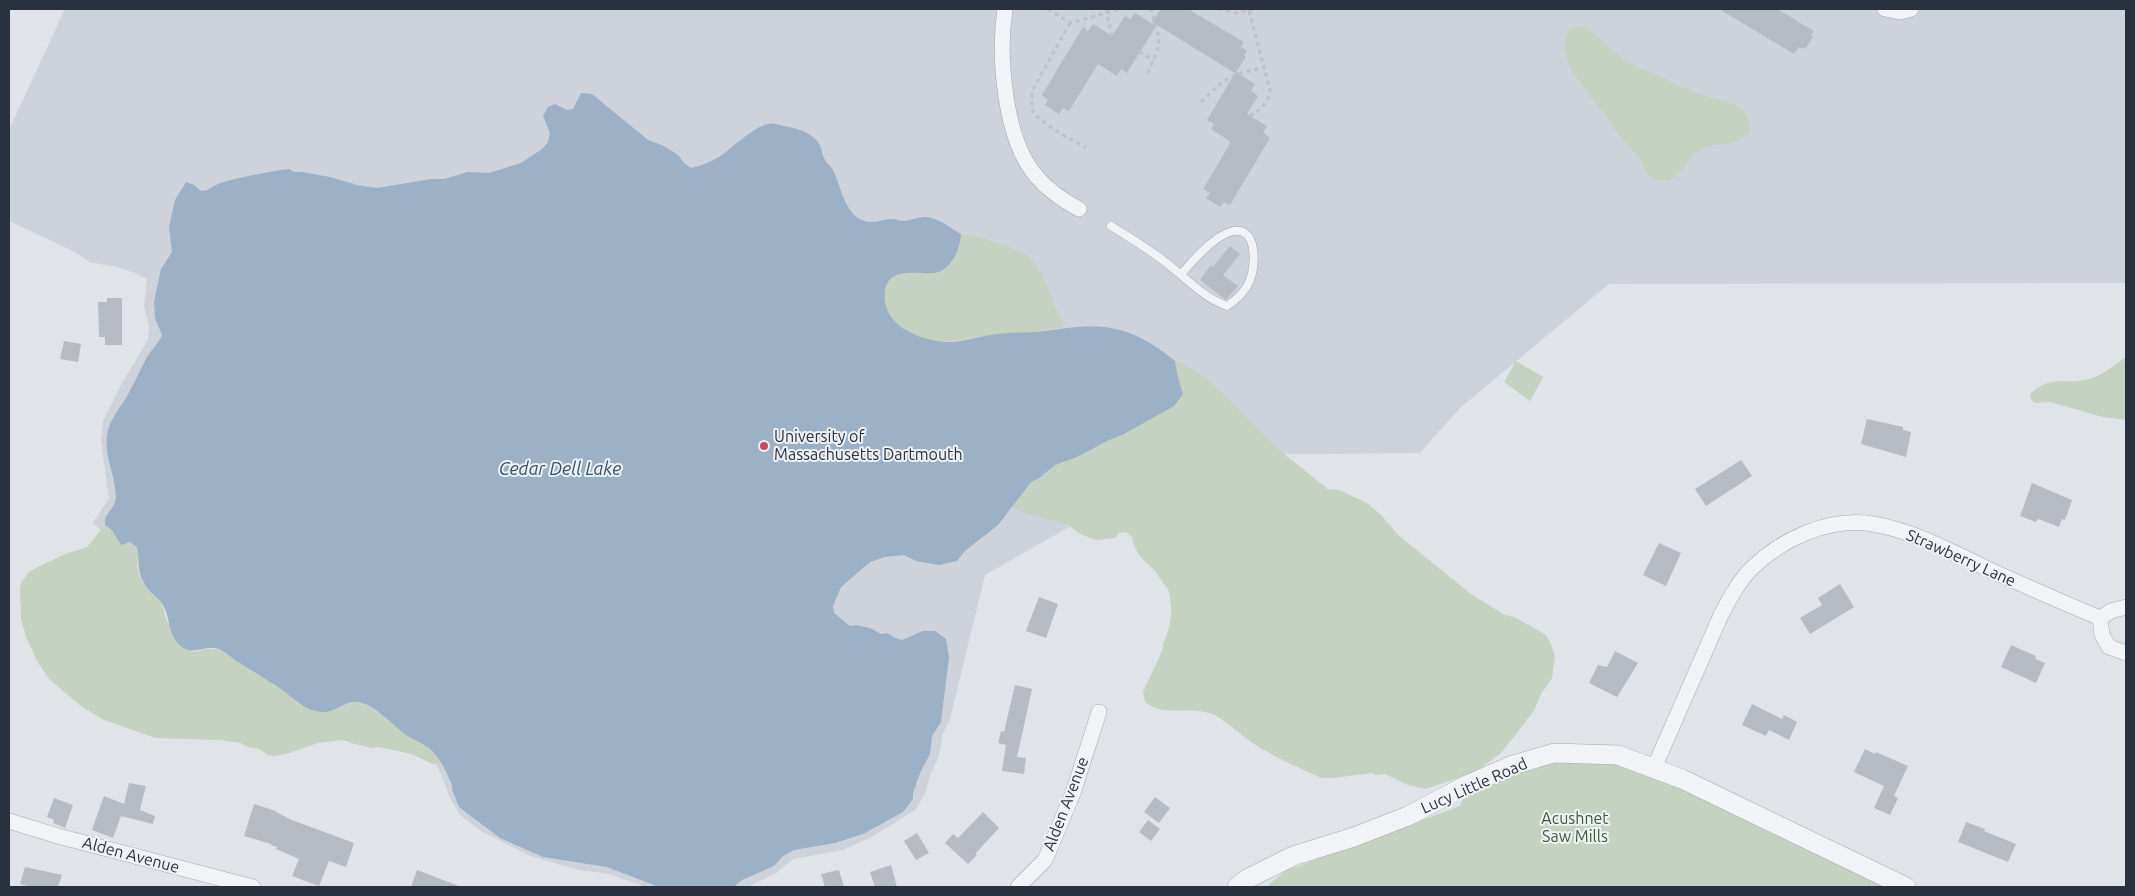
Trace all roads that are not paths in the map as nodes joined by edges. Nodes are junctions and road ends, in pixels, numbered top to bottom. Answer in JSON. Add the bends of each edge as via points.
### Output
{"nodes":[{"id":1,"x":1005,"y":9,"type":"edge"},
{"id":2,"x":1885,"y":9,"type":"edge"},
{"id":3,"x":1911,"y":9,"type":"edge"},
{"id":4,"x":1079,"y":209,"type":"dead end"},
{"id":5,"x":1112,"y":226,"type":"dead end"},
{"id":6,"x":1181,"y":274,"type":"junction"},
{"id":7,"x":2126,"y":607,"type":"edge"},
{"id":8,"x":2100,"y":618,"type":"junction"},
{"id":9,"x":2126,"y":653,"type":"edge"},
{"id":10,"x":1099,"y":712,"type":"dead end"},
{"id":11,"x":1654,"y":768,"type":"junction"},
{"id":12,"x":9,"y":821,"type":"edge"},
{"id":13,"x":253,"y":887,"type":"edge"},
{"id":14,"x":1018,"y":887,"type":"edge"},
{"id":15,"x":1237,"y":887,"type":"edge"},
{"id":16,"x":1906,"y":887,"type":"edge"}],
"edges":[{"from":1,"to":4,"type":"street","via":[[1004,92],[1022,152],[1036,176],[1052,192]]},
{"from":2,"to":3,"type":"street","via":[[1900,12]]},
{"from":5,"to":6,"type":"lane"},
{"from":6,"to":6,"type":"lane","via":[[1219,237],[1232,231],[1242,232],[1251,239],[1255,248],[1251,280],[1227,306],[1214,301]]},
{"from":7,"to":8,"type":"street","via":[[2111,610]]},
{"from":8,"to":9,"type":"street","via":[[2102,635],[2109,647]]},
{"from":8,"to":11,"type":"street","name":"Strawberry Lane","via":[[1896,530],[1872,524],[1822,527],[1796,537],[1772,552],[1752,568],[1734,590]]},
{"from":10,"to":14,"type":"street","name":"Alden Avenue","via":[[1073,793],[1045,860]]},
{"from":11,"to":15,"type":"street","name":"Lucy Little Road","via":[[1618,755],[1554,753],[1513,765],[1408,816],[1293,856]]},
{"from":11,"to":16,"type":"street","name":"Lucy Little Road"},
{"from":12,"to":13,"type":"street","name":"Alden Avenue"}]}
